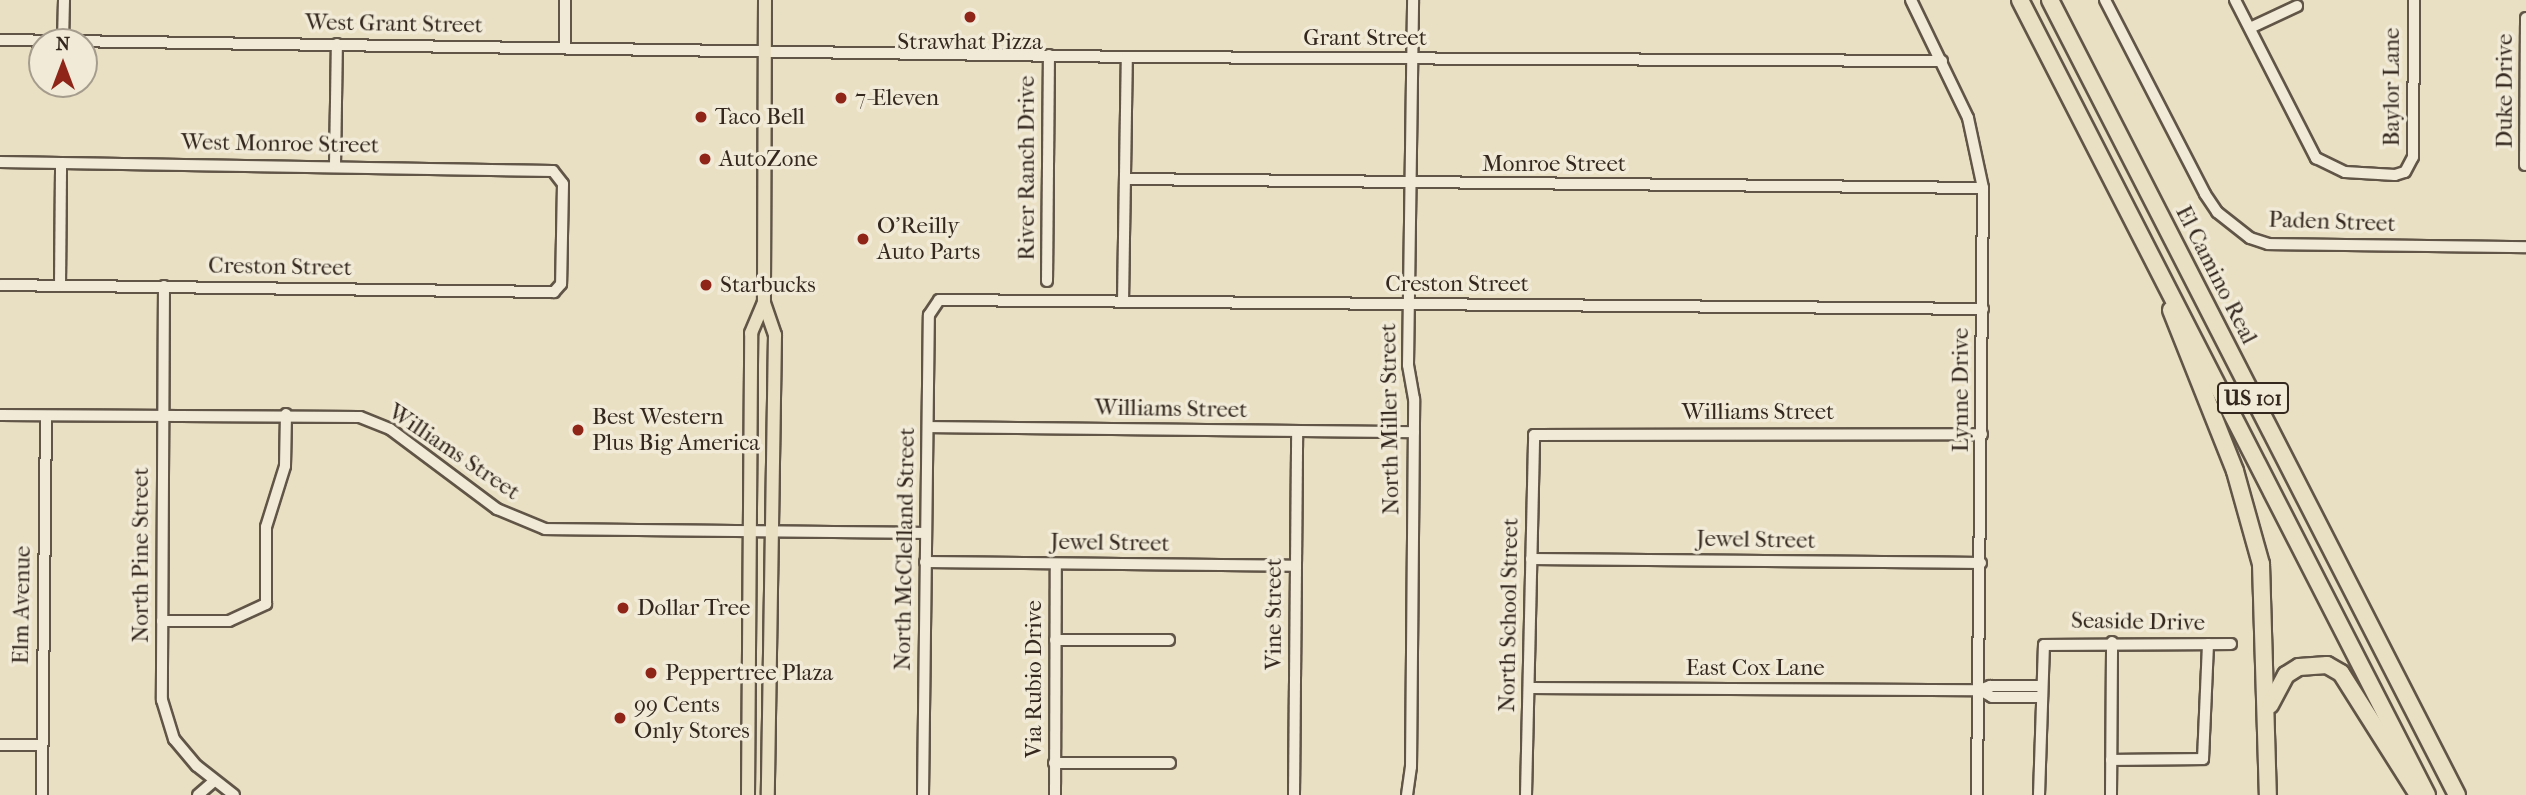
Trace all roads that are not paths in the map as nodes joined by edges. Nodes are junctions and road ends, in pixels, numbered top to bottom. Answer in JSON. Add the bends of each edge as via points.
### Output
{"nodes":[{"id":1,"x":64,"y":0,"type":"edge"},
{"id":2,"x":565,"y":0,"type":"edge"},
{"id":3,"x":765,"y":0,"type":"edge"},
{"id":4,"x":1413,"y":0,"type":"edge"},
{"id":5,"x":1911,"y":0,"type":"edge"},
{"id":6,"x":2020,"y":0,"type":"edge"},
{"id":7,"x":2050,"y":0,"type":"edge"},
{"id":8,"x":2105,"y":0,"type":"edge"},
{"id":9,"x":2235,"y":0,"type":"edge"},
{"id":10,"x":2414,"y":0,"type":"edge"},
{"id":11,"x":2297,"y":6,"type":"dead end"},
{"id":12,"x":2526,"y":18,"type":"edge"},
{"id":13,"x":63,"y":28,"type":"edge"},
{"id":14,"x":2250,"y":28,"type":"junction"},
{"id":15,"x":0,"y":40,"type":"edge"},
{"id":16,"x":28,"y":40,"type":"edge"},
{"id":17,"x":98,"y":41,"type":"edge"},
{"id":18,"x":337,"y":44,"type":"junction"},
{"id":19,"x":565,"y":47,"type":"junction"},
{"id":20,"x":764,"y":49,"type":"junction"},
{"id":21,"x":788,"y":50,"type":"joint"},
{"id":22,"x":1049,"y":55,"type":"junction"},
{"id":23,"x":1127,"y":57,"type":"junction"},
{"id":24,"x":1413,"y":60,"type":"junction"},
{"id":25,"x":1942,"y":61,"type":"junction"},
{"id":26,"x":0,"y":162,"type":"edge"},
{"id":27,"x":61,"y":163,"type":"junction"},
{"id":28,"x":335,"y":165,"type":"junction"},
{"id":29,"x":2525,"y":165,"type":"edge"},
{"id":30,"x":1125,"y":179,"type":"junction"},
{"id":31,"x":1411,"y":184,"type":"junction"},
{"id":32,"x":1983,"y":188,"type":"junction"},
{"id":33,"x":2526,"y":247,"type":"edge"},
{"id":34,"x":1047,"y":281,"type":"dead end"},
{"id":35,"x":2163,"y":281,"type":"junction"},
{"id":36,"x":0,"y":285,"type":"edge"},
{"id":37,"x":60,"y":286,"type":"junction"},
{"id":38,"x":164,"y":286,"type":"junction"},
{"id":39,"x":559,"y":288,"type":"joint"},
{"id":40,"x":1124,"y":302,"type":"junction"},
{"id":41,"x":764,"y":303,"type":"junction"},
{"id":42,"x":932,"y":305,"type":"joint"},
{"id":43,"x":1408,"y":305,"type":"junction"},
{"id":44,"x":1983,"y":309,"type":"junction"},
{"id":45,"x":286,"y":414,"type":"junction"},
{"id":46,"x":0,"y":415,"type":"edge"},
{"id":47,"x":163,"y":415,"type":"junction"},
{"id":48,"x":46,"y":416,"type":"junction"},
{"id":49,"x":928,"y":427,"type":"junction"},
{"id":50,"x":1297,"y":432,"type":"junction"},
{"id":51,"x":1413,"y":432,"type":"junction"},
{"id":52,"x":1982,"y":434,"type":"junction"},
{"id":53,"x":1534,"y":435,"type":"joint"},
{"id":54,"x":751,"y":531,"type":"junction"},
{"id":55,"x":772,"y":532,"type":"junction"},
{"id":56,"x":926,"y":533,"type":"junction"},
{"id":57,"x":1531,"y":559,"type":"junction"},
{"id":58,"x":925,"y":562,"type":"junction"},
{"id":59,"x":1982,"y":563,"type":"junction"},
{"id":60,"x":1056,"y":564,"type":"junction"},
{"id":61,"x":1295,"y":566,"type":"junction"},
{"id":62,"x":162,"y":621,"type":"junction"},
{"id":63,"x":1055,"y":640,"type":"junction"},
{"id":64,"x":1169,"y":640,"type":"dead end"},
{"id":65,"x":2112,"y":642,"type":"junction"},
{"id":66,"x":2208,"y":644,"type":"junction"},
{"id":67,"x":2231,"y":644,"type":"dead end"},
{"id":68,"x":1530,"y":688,"type":"junction"},
{"id":69,"x":1980,"y":690,"type":"junction"},
{"id":70,"x":2040,"y":692,"type":"junction"},
{"id":71,"x":2268,"y":710,"type":"junction"},
{"id":72,"x":0,"y":744,"type":"edge"},
{"id":73,"x":41,"y":745,"type":"junction"},
{"id":74,"x":2111,"y":761,"type":"junction"},
{"id":75,"x":1054,"y":764,"type":"junction"},
{"id":76,"x":1170,"y":764,"type":"dead end"},
{"id":77,"x":214,"y":781,"type":"junction"},
{"id":78,"x":41,"y":795,"type":"edge"},
{"id":79,"x":198,"y":795,"type":"edge"},
{"id":80,"x":234,"y":795,"type":"edge"},
{"id":81,"x":748,"y":795,"type":"edge"},
{"id":82,"x":768,"y":795,"type":"edge"},
{"id":83,"x":923,"y":795,"type":"edge"},
{"id":84,"x":1055,"y":795,"type":"edge"},
{"id":85,"x":1294,"y":795,"type":"edge"},
{"id":86,"x":1407,"y":795,"type":"edge"},
{"id":87,"x":1526,"y":795,"type":"edge"},
{"id":88,"x":1977,"y":795,"type":"edge"},
{"id":89,"x":2039,"y":795,"type":"edge"},
{"id":90,"x":2111,"y":795,"type":"edge"},
{"id":91,"x":2268,"y":795,"type":"edge"},
{"id":92,"x":2418,"y":795,"type":"edge"},
{"id":93,"x":2427,"y":795,"type":"edge"},
{"id":94,"x":2457,"y":795,"type":"edge"}],
"edges":[{"from":1,"to":13,"type":"street"},
{"from":2,"to":19,"type":"street"},
{"from":3,"to":20,"type":"main road"},
{"from":4,"to":24,"type":"street","name":"North Miller Street"},
{"from":5,"to":25,"type":"street","name":"Lynne Drive"},
{"from":6,"to":35,"type":"highway","number":"US 101"},
{"from":7,"to":94,"type":"highway","name":"El Camino Real","number":"US 101"},
{"from":8,"to":33,"type":"street","name":"Paden Street","via":[[2205,194],[2217,212],[2250,238],[2268,244]]},
{"from":9,"to":14,"type":"street"},
{"from":10,"to":14,"type":"street","name":"Baylor Lane","via":[[2413,157],[2405,172],[2345,172],[2316,158]]},
{"from":11,"to":14,"type":"street"},
{"from":12,"to":29,"type":"street","name":"Duke Drive"},
{"from":15,"to":16,"type":"street","name":"West Grant Street"},
{"from":17,"to":18,"type":"street","name":"West Grant Street"},
{"from":18,"to":19,"type":"street","name":"West Grant Street"},
{"from":18,"to":28,"type":"street"},
{"from":19,"to":20,"type":"street","name":"West Grant Street"},
{"from":20,"to":21,"type":"street","name":"West Grant Street"},
{"from":20,"to":41,"type":"main road"},
{"from":21,"to":22,"type":"street","name":"Grant Street"},
{"from":22,"to":23,"type":"street","name":"Grant Street"},
{"from":22,"to":34,"type":"street","name":"River Ranch Drive"},
{"from":23,"to":24,"type":"street","name":"Grant Street"},
{"from":23,"to":30,"type":"street"},
{"from":24,"to":25,"type":"street","name":"Grant Street"},
{"from":24,"to":31,"type":"street","name":"North Miller Street"},
{"from":25,"to":32,"type":"street","name":"Lynne Drive","via":[[1968,118]]},
{"from":26,"to":27,"type":"street","name":"West Monroe Street"},
{"from":27,"to":28,"type":"street","name":"West Monroe Street"},
{"from":27,"to":37,"type":"street"},
{"from":28,"to":39,"type":"street","name":"West Monroe Street","via":[[559,173],[563,184]]},
{"from":30,"to":31,"type":"street","name":"Monroe Street"},
{"from":30,"to":40,"type":"street"},
{"from":31,"to":32,"type":"street","name":"Monroe Street"},
{"from":31,"to":43,"type":"street","name":"North Miller Street"},
{"from":32,"to":44,"type":"street","name":"Lynne Drive"},
{"from":35,"to":71,"type":"highway","via":[[2177,332],[2251,517],[2265,600]]},
{"from":35,"to":93,"type":"highway","number":"US 101"},
{"from":36,"to":37,"type":"street","name":"Creston Street"},
{"from":37,"to":38,"type":"street","name":"Creston Street"},
{"from":38,"to":39,"type":"street","name":"Creston Street"},
{"from":38,"to":47,"type":"street","name":"North Pine Street"},
{"from":40,"to":42,"type":"street","name":"Creston Street","via":[[943,300]]},
{"from":40,"to":43,"type":"street","name":"Creston Street"},
{"from":41,"to":54,"type":"main road","via":[[751,333]]},
{"from":41,"to":55,"type":"main road","via":[[775,335]]},
{"from":42,"to":49,"type":"street","name":"North McClelland Street"},
{"from":43,"to":44,"type":"street","name":"Creston Street"},
{"from":43,"to":51,"type":"street","name":"North Miller Street"},
{"from":44,"to":52,"type":"street","name":"Lynne Drive"},
{"from":45,"to":47,"type":"street","name":"Williams Street"},
{"from":45,"to":54,"type":"street","name":"Williams Street","via":[[376,421],[497,509],[538,527]]},
{"from":45,"to":62,"type":"street","via":[[285,466],[266,527],[266,604],[229,621]]},
{"from":46,"to":48,"type":"street","name":"Williams Street"},
{"from":47,"to":48,"type":"street","name":"Williams Street"},
{"from":47,"to":62,"type":"street","name":"North Pine Street"},
{"from":48,"to":73,"type":"street","name":"Elm Avenue"},
{"from":49,"to":50,"type":"street","name":"Williams Street"},
{"from":49,"to":56,"type":"street","name":"North McClelland Street"},
{"from":50,"to":51,"type":"street","name":"Williams Street"},
{"from":50,"to":61,"type":"street","name":"Vine Street"},
{"from":51,"to":86,"type":"street","name":"North Miller Street","via":[[1411,767]]},
{"from":52,"to":53,"type":"street","name":"Williams Street"},
{"from":52,"to":59,"type":"street","name":"Lynne Drive"},
{"from":53,"to":57,"type":"street","name":"North School Street"},
{"from":54,"to":55,"type":"street","name":"Williams Street"},
{"from":54,"to":81,"type":"main road"},
{"from":55,"to":56,"type":"street","name":"Williams Street"},
{"from":55,"to":82,"type":"main road"},
{"from":56,"to":58,"type":"street","name":"North McClelland Street"},
{"from":57,"to":59,"type":"street","name":"Jewel Street"},
{"from":57,"to":68,"type":"street","name":"North School Street"},
{"from":58,"to":60,"type":"street","name":"Jewel Street"},
{"from":58,"to":83,"type":"street","name":"North McClelland Street"},
{"from":59,"to":69,"type":"street","name":"Lynne Drive"},
{"from":60,"to":61,"type":"street","name":"Jewel Street"},
{"from":60,"to":63,"type":"street","name":"Via Rubio Drive"},
{"from":61,"to":85,"type":"street","name":"Vine Street"},
{"from":62,"to":77,"type":"street","name":"North Pine Street","via":[[162,701],[167,729]]},
{"from":63,"to":64,"type":"street"},
{"from":63,"to":75,"type":"street","name":"Via Rubio Drive"},
{"from":65,"to":66,"type":"street","name":"Seaside Drive"},
{"from":65,"to":70,"type":"street","name":"Seaside Drive","via":[[2045,644]]},
{"from":65,"to":74,"type":"street"},
{"from":66,"to":67,"type":"street","name":"Seaside Drive"},
{"from":66,"to":74,"type":"street","via":[[2203,759]]},
{"from":68,"to":69,"type":"street","name":"East Cox Lane"},
{"from":68,"to":87,"type":"street","name":"North School Street"},
{"from":69,"to":70,"type":"street","name":"East Cox Lane","via":[[1990,686]]},
{"from":69,"to":88,"type":"street","name":"Lynne Drive"},
{"from":70,"to":89,"type":"street"},
{"from":71,"to":91,"type":"highway"},
{"from":71,"to":92,"type":"highway","via":[[2282,681],[2299,667],[2326,665],[2341,673]]},
{"from":72,"to":73,"type":"street"},
{"from":73,"to":78,"type":"street","name":"Elm Avenue"},
{"from":74,"to":90,"type":"street"},
{"from":75,"to":76,"type":"street"},
{"from":75,"to":84,"type":"street","name":"Via Rubio Drive"},
{"from":77,"to":79,"type":"street"},
{"from":77,"to":80,"type":"street","name":"North Pine Street"}]}
